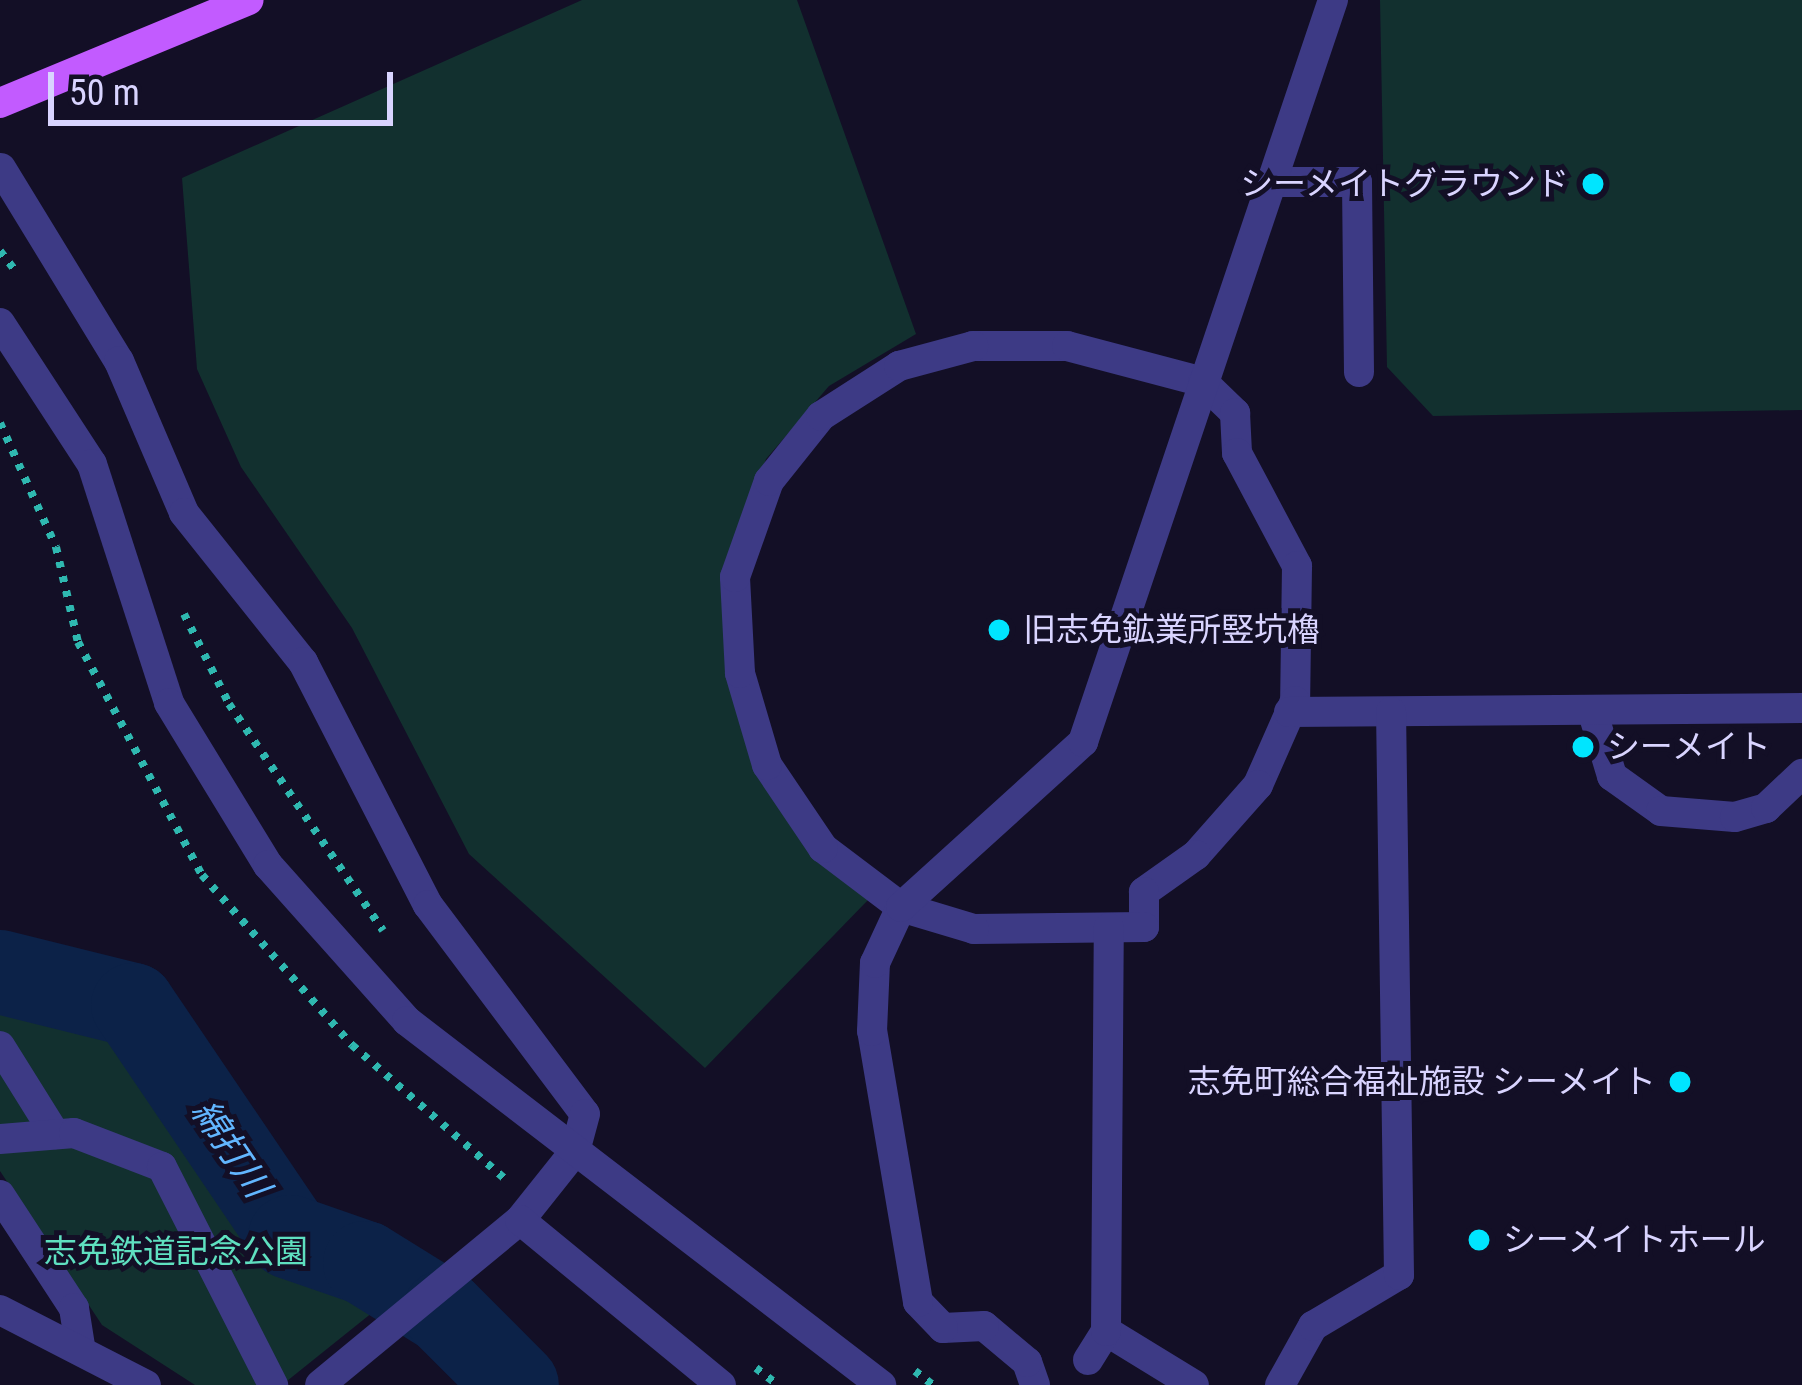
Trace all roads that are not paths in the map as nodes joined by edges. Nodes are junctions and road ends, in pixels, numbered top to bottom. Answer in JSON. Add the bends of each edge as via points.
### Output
{"nodes":[{"id":1,"x":249,"y":0,"type":"edge"},
{"id":2,"x":1333,"y":0,"type":"edge"},
{"id":3,"x":0,"y":104,"type":"edge"},
{"id":4,"x":1,"y":168,"type":"edge"},
{"id":5,"x":1271,"y":182,"type":"junction"},
{"id":6,"x":0,"y":323,"type":"edge"},
{"id":7,"x":1359,"y":372,"type":"dead end"},
{"id":8,"x":1203,"y":382,"type":"junction"},
{"id":9,"x":1802,"y":708,"type":"edge"},
{"id":10,"x":1592,"y":710,"type":"junction"},
{"id":11,"x":1289,"y":712,"type":"junction"},
{"id":12,"x":1391,"y":712,"type":"junction"},
{"id":13,"x":1802,"y":774,"type":"edge"},
{"id":14,"x":901,"y":907,"type":"junction"},
{"id":15,"x":1109,"y":928,"type":"junction"},
{"id":16,"x":0,"y":1046,"type":"edge"},
{"id":17,"x":55,"y":1134,"type":"junction"},
{"id":18,"x":0,"y":1139,"type":"edge"},
{"id":19,"x":574,"y":1151,"type":"junction"},
{"id":20,"x":0,"y":1196,"type":"edge"},
{"id":21,"x":520,"y":1220,"type":"junction"},
{"id":22,"x":0,"y":1310,"type":"edge"},
{"id":23,"x":1106,"y":1331,"type":"junction"},
{"id":24,"x":80,"y":1346,"type":"junction"},
{"id":25,"x":1088,"y":1360,"type":"dead end"},
{"id":26,"x":330,"y":1381,"type":"edge"},
{"id":27,"x":146,"y":1385,"type":"edge"},
{"id":28,"x":273,"y":1385,"type":"edge"},
{"id":29,"x":721,"y":1385,"type":"edge"},
{"id":30,"x":881,"y":1385,"type":"edge"},
{"id":31,"x":1035,"y":1385,"type":"edge"},
{"id":32,"x":1195,"y":1385,"type":"edge"},
{"id":33,"x":1280,"y":1385,"type":"edge"}],
"edges":[{"from":1,"to":3,"type":"main road"},
{"from":2,"to":5,"type":"street"},
{"from":4,"to":19,"type":"street","via":[[119,361],[184,513],[303,662],[428,905],[585,1114]]},
{"from":5,"to":7,"type":"street","via":[[1357,182]]},
{"from":5,"to":8,"type":"street"},
{"from":6,"to":19,"type":"street","via":[[92,464],[169,703],[268,865],[407,1021]]},
{"from":8,"to":11,"type":"street","via":[[1235,413],[1237,453],[1297,566]]},
{"from":8,"to":14,"type":"street","via":[[1083,742]]},
{"from":8,"to":14,"type":"street","via":[[1067,346],[973,346],[899,366],[820,416],[769,481],[735,577],[740,674],[767,765],[823,848]]},
{"from":9,"to":10,"type":"street"},
{"from":10,"to":12,"type":"street"},
{"from":10,"to":13,"type":"street","via":[[1612,776],[1661,812],[1735,817],[1766,808]]},
{"from":11,"to":12,"type":"street"},
{"from":11,"to":15,"type":"street","via":[[1258,784],[1196,855],[1144,892],[1144,927]]},
{"from":12,"to":33,"type":"street","via":[[1399,1275],[1313,1326]]},
{"from":14,"to":15,"type":"street","via":[[974,929]]},
{"from":14,"to":31,"type":"street","via":[[874,963],[872,1031],[918,1302],[943,1328],[984,1326],[1028,1362]]},
{"from":15,"to":23,"type":"street"},
{"from":16,"to":17,"type":"street"},
{"from":17,"to":18,"type":"street"},
{"from":17,"to":28,"type":"street","via":[[124,1144],[162,1168]]},
{"from":19,"to":21,"type":"street"},
{"from":19,"to":30,"type":"street"},
{"from":20,"to":24,"type":"street","via":[[74,1308]]},
{"from":21,"to":26,"type":"street"},
{"from":21,"to":29,"type":"street"},
{"from":22,"to":24,"type":"street"},
{"from":23,"to":25,"type":"street"},
{"from":23,"to":32,"type":"street"},
{"from":24,"to":27,"type":"street"}]}
